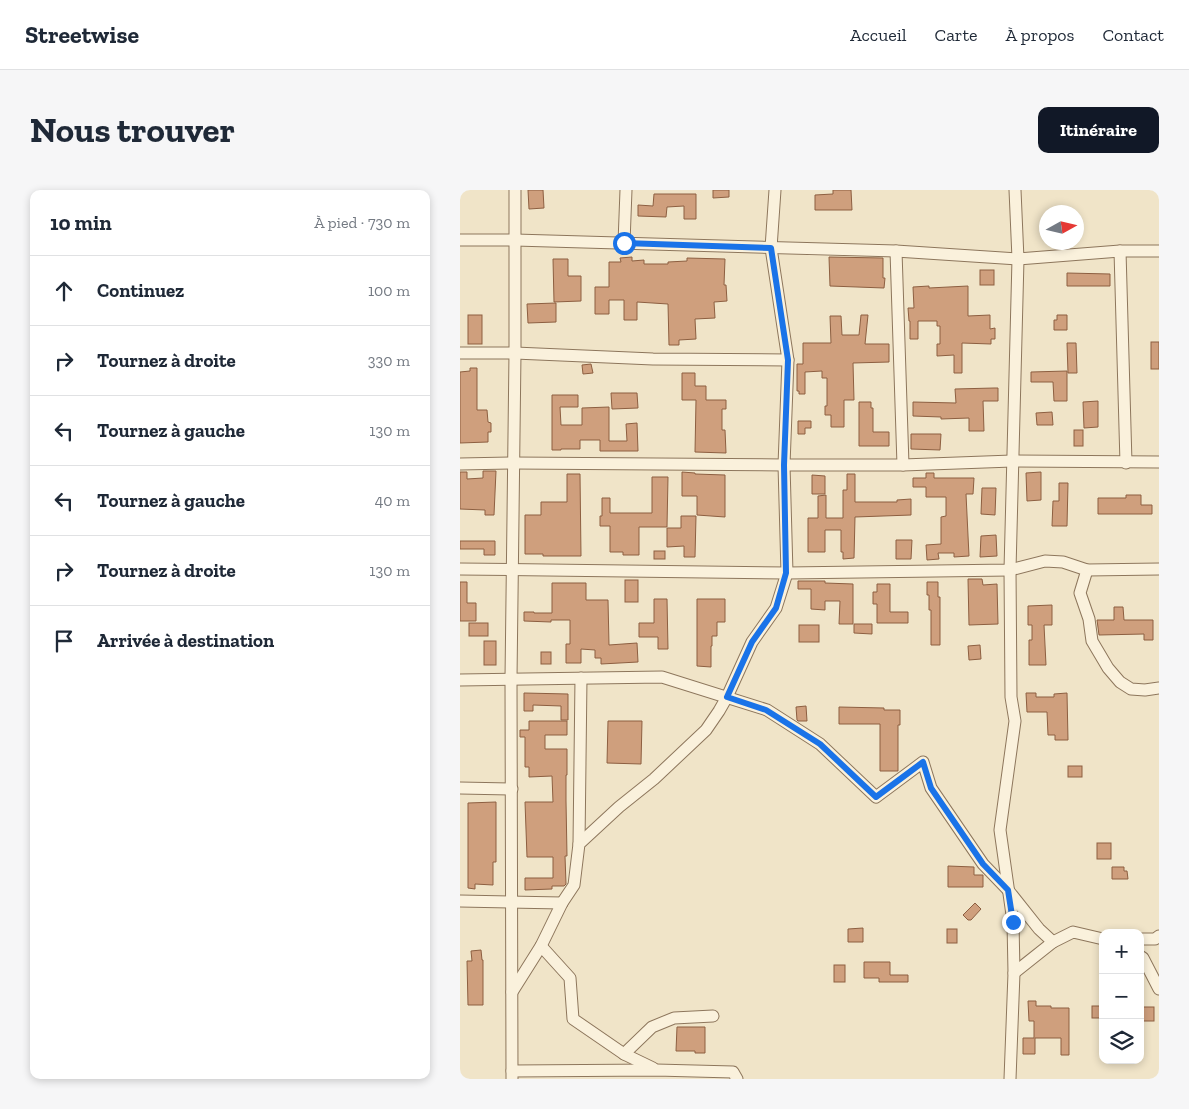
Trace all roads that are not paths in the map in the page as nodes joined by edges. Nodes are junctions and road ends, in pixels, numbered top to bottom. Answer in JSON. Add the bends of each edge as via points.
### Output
{"nodes":[{"id":1,"x":515,"y":190,"type":"edge"},
{"id":2,"x":626,"y":190,"type":"edge"},
{"id":3,"x":775,"y":190,"type":"edge"},
{"id":4,"x":1015,"y":190,"type":"edge"},
{"id":5,"x":460,"y":240,"type":"edge"},
{"id":6,"x":515,"y":240,"type":"junction"},
{"id":7,"x":624,"y":243,"type":"junction"},
{"id":8,"x":771,"y":248,"type":"junction"},
{"id":9,"x":896,"y":251,"type":"junction"},
{"id":10,"x":1120,"y":251,"type":"junction"},
{"id":11,"x":1159,"y":251,"type":"edge"},
{"id":12,"x":1018,"y":258,"type":"junction"},
{"id":13,"x":515,"y":353,"type":"junction"},
{"id":14,"x":460,"y":354,"type":"edge"},
{"id":15,"x":788,"y":360,"type":"junction"},
{"id":16,"x":1012,"y":461,"type":"junction"},
{"id":17,"x":1159,"y":462,"type":"edge"},
{"id":18,"x":513,"y":463,"type":"junction"},
{"id":19,"x":1126,"y":463,"type":"junction"},
{"id":20,"x":460,"y":464,"type":"edge"},
{"id":21,"x":784,"y":465,"type":"junction"},
{"id":22,"x":903,"y":465,"type":"junction"},
{"id":23,"x":460,"y":569,"type":"edge"},
{"id":24,"x":512,"y":569,"type":"junction"},
{"id":25,"x":1159,"y":569,"type":"edge"},
{"id":26,"x":1010,"y":570,"type":"junction"},
{"id":27,"x":1087,"y":570,"type":"junction"},
{"id":28,"x":786,"y":573,"type":"junction"},
{"id":29,"x":581,"y":678,"type":"junction"},
{"id":30,"x":511,"y":679,"type":"junction"},
{"id":31,"x":460,"y":680,"type":"edge"},
{"id":32,"x":1159,"y":688,"type":"edge"},
{"id":33,"x":727,"y":697,"type":"junction"},
{"id":34,"x":460,"y":788,"type":"edge"},
{"id":35,"x":512,"y":789,"type":"junction"},
{"id":36,"x":579,"y":844,"type":"junction"},
{"id":37,"x":1008,"y":890,"type":"junction"},
{"id":38,"x":460,"y":901,"type":"edge"},
{"id":39,"x":511,"y":902,"type":"junction"},
{"id":40,"x":562,"y":903,"type":"junction"},
{"id":41,"x":1159,"y":936,"type":"edge"},
{"id":42,"x":1099,"y":938,"type":"edge"},
{"id":43,"x":1144,"y":939,"type":"edge"},
{"id":44,"x":1053,"y":942,"type":"junction"},
{"id":45,"x":541,"y":946,"type":"junction"},
{"id":46,"x":1144,"y":960,"type":"edge"},
{"id":47,"x":1014,"y":973,"type":"junction"},
{"id":48,"x":1159,"y":989,"type":"edge"},
{"id":49,"x":512,"y":992,"type":"junction"},
{"id":50,"x":712,"y":1016,"type":"dead end"},
{"id":51,"x":624,"y":1054,"type":"junction"},
{"id":52,"x":656,"y":1070,"type":"junction"},
{"id":53,"x":512,"y":1075,"type":"edge"},
{"id":54,"x":622,"y":1075,"type":"edge"},
{"id":55,"x":737,"y":1079,"type":"edge"},
{"id":56,"x":1010,"y":1079,"type":"edge"}],
"edges":[{"from":1,"to":6,"type":"street"},
{"from":2,"to":7,"type":"street"},
{"from":3,"to":8,"type":"street"},
{"from":4,"to":12,"type":"street"},
{"from":5,"to":6,"type":"street"},
{"from":6,"to":7,"type":"street"},
{"from":6,"to":13,"type":"street"},
{"from":7,"to":8,"type":"street"},
{"from":8,"to":9,"type":"street"},
{"from":8,"to":15,"type":"street"},
{"from":9,"to":12,"type":"street"},
{"from":9,"to":22,"type":"street"},
{"from":10,"to":11,"type":"street"},
{"from":10,"to":12,"type":"street"},
{"from":10,"to":19,"type":"street"},
{"from":12,"to":16,"type":"street"},
{"from":13,"to":14,"type":"street"},
{"from":13,"to":15,"type":"street"},
{"from":13,"to":18,"type":"street"},
{"from":15,"to":21,"type":"street"},
{"from":16,"to":19,"type":"street"},
{"from":16,"to":22,"type":"street"},
{"from":16,"to":26,"type":"street"},
{"from":17,"to":19,"type":"street"},
{"from":18,"to":20,"type":"street"},
{"from":18,"to":21,"type":"street"},
{"from":18,"to":24,"type":"street"},
{"from":21,"to":22,"type":"street"},
{"from":21,"to":28,"type":"street"},
{"from":23,"to":24,"type":"street"},
{"from":24,"to":28,"type":"street"},
{"from":24,"to":30,"type":"street"},
{"from":25,"to":27,"type":"street"},
{"from":26,"to":27,"type":"street","via":[[1045,561],[1063,562]]},
{"from":26,"to":28,"type":"street"},
{"from":26,"to":37,"type":"street","via":[[1011,697],[1015,721],[1000,830]]},
{"from":27,"to":32,"type":"street","via":[[1080,593],[1092,641],[1108,668],[1131,689]]},
{"from":28,"to":33,"type":"street","via":[[776,608],[752,642]]},
{"from":29,"to":30,"type":"street"},
{"from":29,"to":33,"type":"street","via":[[662,677]]},
{"from":29,"to":36,"type":"street"},
{"from":30,"to":31,"type":"street"},
{"from":30,"to":35,"type":"street"},
{"from":33,"to":36,"type":"street","via":[[706,730]]},
{"from":33,"to":37,"type":"street","via":[[766,710],[820,744],[876,797],[923,762],[931,788],[983,864]]},
{"from":34,"to":35,"type":"street"},
{"from":35,"to":39,"type":"street"},
{"from":36,"to":40,"type":"street","via":[[574,885]]},
{"from":37,"to":44,"type":"street"},
{"from":37,"to":47,"type":"street","via":[[1013,922]]},
{"from":38,"to":39,"type":"street"},
{"from":39,"to":40,"type":"street"},
{"from":39,"to":49,"type":"street"},
{"from":40,"to":45,"type":"street"},
{"from":41,"to":43,"type":"street"},
{"from":42,"to":44,"type":"street","via":[[1073,932]]},
{"from":44,"to":47,"type":"street"},
{"from":45,"to":49,"type":"street"},
{"from":45,"to":51,"type":"street","via":[[570,978],[573,1019]]},
{"from":46,"to":48,"type":"street"},
{"from":47,"to":56,"type":"street"},
{"from":49,"to":53,"type":"street"},
{"from":50,"to":51,"type":"street","via":[[674,1018],[652,1027]]},
{"from":51,"to":52,"type":"street"},
{"from":52,"to":54,"type":"street"},
{"from":52,"to":55,"type":"street","via":[[733,1072]]},
{"from":53,"to":54,"type":"street"}]}
